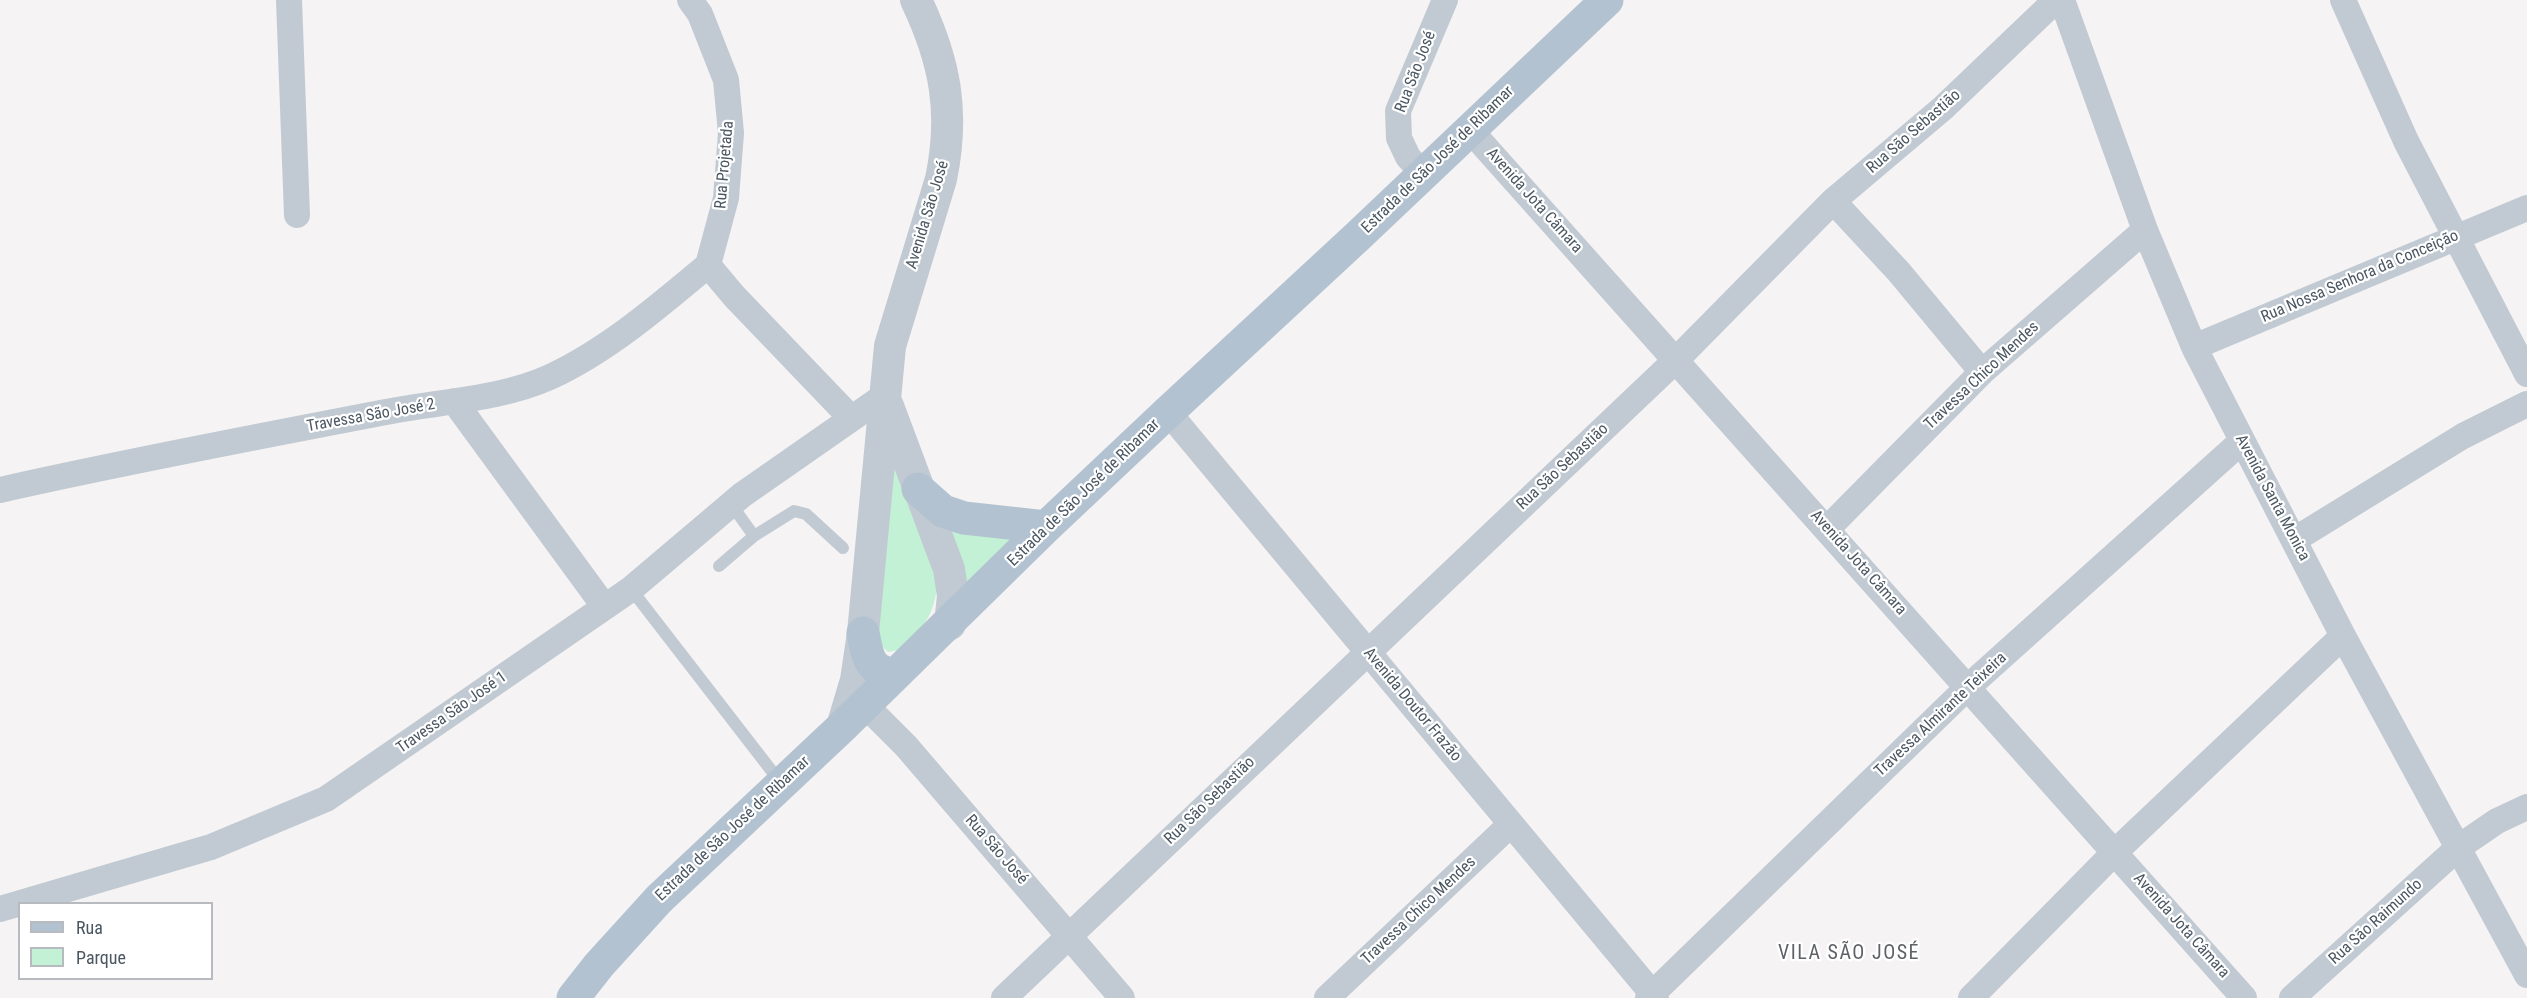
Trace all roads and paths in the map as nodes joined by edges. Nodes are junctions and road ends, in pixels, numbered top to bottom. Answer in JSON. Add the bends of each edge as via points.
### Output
{"nodes":[{"id":1,"x":289,"y":0,"type":"edge"},
{"id":2,"x":690,"y":0,"type":"edge"},
{"id":3,"x":916,"y":0,"type":"edge"},
{"id":4,"x":1445,"y":0,"type":"edge"},
{"id":5,"x":1607,"y":0,"type":"edge"},
{"id":6,"x":2056,"y":0,"type":"edge"},
{"id":7,"x":2062,"y":0,"type":"edge"},
{"id":8,"x":2343,"y":0,"type":"edge"},
{"id":9,"x":1470,"y":130,"type":"junction"},
{"id":10,"x":1422,"y":174,"type":"junction"},
{"id":11,"x":1833,"y":201,"type":"junction"},
{"id":12,"x":2527,"y":208,"type":"edge"},
{"id":13,"x":297,"y":215,"type":"dead end"},
{"id":14,"x":2145,"y":230,"type":"junction"},
{"id":15,"x":2455,"y":237,"type":"junction"},
{"id":16,"x":708,"y":265,"type":"junction"},
{"id":17,"x":2194,"y":347,"type":"junction"},
{"id":18,"x":1676,"y":360,"type":"junction"},
{"id":19,"x":1982,"y":372,"type":"junction"},
{"id":20,"x":2527,"y":374,"type":"edge"},
{"id":21,"x":884,"y":396,"type":"junction"},
{"id":22,"x":454,"y":401,"type":"junction"},
{"id":23,"x":2527,"y":404,"type":"edge"},
{"id":24,"x":1168,"y":412,"type":"junction"},
{"id":25,"x":851,"y":418,"type":"junction"},
{"id":26,"x":2242,"y":441,"type":"junction"},
{"id":27,"x":918,"y":489,"type":"junction"},
{"id":28,"x":0,"y":490,"type":"edge"},
{"id":29,"x":731,"y":504,"type":"junction"},
{"id":30,"x":1046,"y":527,"type":"junction"},
{"id":31,"x":1827,"y":529,"type":"junction"},
{"id":32,"x":754,"y":536,"type":"junction"},
{"id":33,"x":2294,"y":540,"type":"junction"},
{"id":34,"x":843,"y":548,"type":"dead end"},
{"id":35,"x":719,"y":566,"type":"dead end"},
{"id":36,"x":631,"y":590,"type":"junction"},
{"id":37,"x":604,"y":606,"type":"junction"},
{"id":38,"x":950,"y":624,"type":"junction"},
{"id":39,"x":863,"y":633,"type":"junction"},
{"id":40,"x":2343,"y":636,"type":"junction"},
{"id":41,"x":1367,"y":652,"type":"junction"},
{"id":42,"x":895,"y":675,"type":"junction"},
{"id":43,"x":1968,"y":687,"type":"junction"},
{"id":44,"x":865,"y":705,"type":"junction"},
{"id":45,"x":842,"y":727,"type":"junction"},
{"id":46,"x":782,"y":783,"type":"junction"},
{"id":47,"x":2527,"y":807,"type":"edge"},
{"id":48,"x":1511,"y":824,"type":"junction"},
{"id":49,"x":2459,"y":847,"type":"junction"},
{"id":50,"x":2115,"y":852,"type":"junction"},
{"id":51,"x":24,"y":902,"type":"edge"},
{"id":52,"x":18,"y":904,"type":"edge"},
{"id":53,"x":0,"y":909,"type":"edge"},
{"id":54,"x":1069,"y":934,"type":"junction"},
{"id":55,"x":2527,"y":975,"type":"edge"},
{"id":56,"x":1652,"y":997,"type":"edge"},
{"id":57,"x":573,"y":998,"type":"edge"},
{"id":58,"x":1004,"y":998,"type":"edge"},
{"id":59,"x":1122,"y":998,"type":"edge"},
{"id":60,"x":1327,"y":998,"type":"edge"},
{"id":61,"x":1971,"y":998,"type":"edge"},
{"id":62,"x":2244,"y":998,"type":"edge"},
{"id":63,"x":2292,"y":998,"type":"edge"}],
"edges":[{"from":1,"to":13,"type":"street"},
{"from":2,"to":16,"type":"street","name":"Rua Projetada","via":[[700,14],[726,80],[731,133],[726,198]]},
{"from":3,"to":21,"type":"street","name":"Avenida São José","via":[[931,31],[948,99],[947,151],[895,325]]},
{"from":4,"to":10,"type":"street","name":"Rua São José","via":[[1398,111],[1399,138]]},
{"from":5,"to":9,"type":"main road","name":"Estrada de São José de Ribamar"},
{"from":6,"to":11,"type":"street","name":"Rua São Sebastião","via":[[1943,108]]},
{"from":7,"to":14,"type":"street","name":"Avenida Santa Monica"},
{"from":8,"to":15,"type":"street","via":[[2406,141]]},
{"from":9,"to":10,"type":"main road","name":"Estrada de São José de Ribamar"},
{"from":9,"to":18,"type":"street","name":"Avenida Jota Câmara"},
{"from":10,"to":24,"type":"main road","name":"Estrada de São José de Ribamar"},
{"from":11,"to":18,"type":"street","name":"Rua São Sebastião"},
{"from":11,"to":19,"type":"street","via":[[1899,272]]},
{"from":12,"to":15,"type":"street","name":"Rua Nossa Senhora da Conceição"},
{"from":14,"to":17,"type":"street","name":"Avenida Santa Monica"},
{"from":14,"to":19,"type":"street","name":"Travessa Chico Mendes"},
{"from":15,"to":17,"type":"street","name":"Rua Nossa Senhora da Conceição"},
{"from":15,"to":20,"type":"street"},
{"from":16,"to":22,"type":"street","name":"Travessa São José 2","via":[[608,344],[559,372],[519,388]]},
{"from":16,"to":25,"type":"street"},
{"from":17,"to":26,"type":"street","name":"Avenida Santa Monica"},
{"from":18,"to":31,"type":"street","name":"Avenida Jota Câmara"},
{"from":18,"to":41,"type":"street","name":"Rua São Sebastião"},
{"from":19,"to":31,"type":"street","name":"Travessa Chico Mendes"},
{"from":21,"to":25,"type":"street","name":"Travessa São José 1"},
{"from":21,"to":27,"type":"street","name":"Avenida São José"},
{"from":21,"to":39,"type":"street","name":"Avenida São José"},
{"from":22,"to":28,"type":"street","name":"Travessa São José 2"},
{"from":22,"to":37,"type":"street"},
{"from":23,"to":33,"type":"street","via":[[2463,436]]},
{"from":24,"to":30,"type":"main road","name":"Estrada de São José de Ribamar"},
{"from":24,"to":41,"type":"street","name":"Avenida Doutor Frazão"},
{"from":25,"to":29,"type":"street","name":"Travessa São José 1"},
{"from":26,"to":33,"type":"street","name":"Avenida Santa Monica"},
{"from":26,"to":43,"type":"street","name":"Travessa Almirante Teixeira"},
{"from":27,"to":30,"type":"main road","via":[[943,511],[964,518]]},
{"from":27,"to":38,"type":"street","name":"Avenida São José","via":[[952,582]]},
{"from":29,"to":32,"type":"lane"},
{"from":29,"to":36,"type":"street","name":"Travessa São José 1"},
{"from":30,"to":38,"type":"main road","name":"Estrada de São José de Ribamar"},
{"from":31,"to":43,"type":"street","name":"Avenida Jota Câmara"},
{"from":32,"to":34,"type":"lane","via":[[800,511]]},
{"from":32,"to":35,"type":"lane"},
{"from":33,"to":40,"type":"street","name":"Avenida Santa Monica"},
{"from":36,"to":37,"type":"street","name":"Travessa São José 1"},
{"from":36,"to":46,"type":"lane"},
{"from":37,"to":51,"type":"street","name":"Travessa São José 1","via":[[326,799],[211,847]]},
{"from":38,"to":42,"type":"main road","name":"Estrada de São José de Ribamar"},
{"from":39,"to":42,"type":"main road","via":[[871,663],[877,670]]},
{"from":39,"to":45,"type":"street","name":"Avenida São José","via":[[856,680]]},
{"from":40,"to":49,"type":"street","name":"Avenida Santa Monica"},
{"from":40,"to":50,"type":"street"},
{"from":41,"to":48,"type":"street","name":"Avenida Doutor Frazão"},
{"from":41,"to":54,"type":"street","name":"Rua São Sebastião"},
{"from":42,"to":44,"type":"main road","name":"Estrada de São José de Ribamar"},
{"from":43,"to":50,"type":"street","name":"Avenida Jota Câmara"},
{"from":43,"to":56,"type":"street","name":"Travessa Almirante Teixeira"},
{"from":44,"to":45,"type":"main road","name":"Estrada de São José de Ribamar"},
{"from":44,"to":54,"type":"street","name":"Rua São José","via":[[906,746]]},
{"from":45,"to":46,"type":"main road","name":"Estrada de São José de Ribamar"},
{"from":46,"to":57,"type":"main road","name":"Estrada de São José de Ribamar","via":[[659,899]]},
{"from":47,"to":49,"type":"street","name":"Rua São Raimundo","via":[[2497,821]]},
{"from":48,"to":56,"type":"street","name":"Avenida Doutor Frazão"},
{"from":48,"to":60,"type":"street","name":"Travessa Chico Mendes"},
{"from":49,"to":55,"type":"street","name":"Avenida Santa Monica"},
{"from":49,"to":63,"type":"street","name":"Rua São Raimundo"},
{"from":50,"to":61,"type":"street"},
{"from":50,"to":62,"type":"street","name":"Avenida Jota Câmara"},
{"from":52,"to":53,"type":"street","name":"Travessa São José 1"},
{"from":54,"to":58,"type":"street","name":"Rua São Sebastião"},
{"from":54,"to":59,"type":"street","name":"Rua São José"}]}
